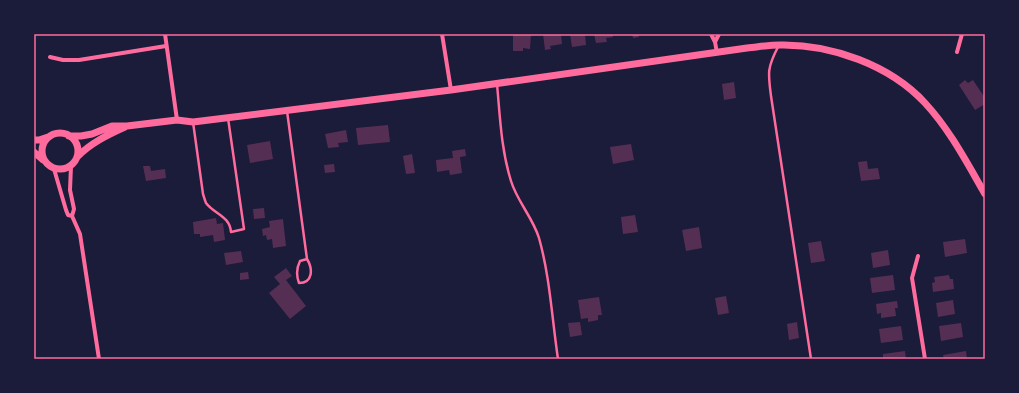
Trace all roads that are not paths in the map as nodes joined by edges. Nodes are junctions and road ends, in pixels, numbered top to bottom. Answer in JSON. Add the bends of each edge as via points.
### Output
{"nodes":[{"id":1,"x":165,"y":34,"type":"edge"},
{"id":2,"x":442,"y":34,"type":"edge"},
{"id":3,"x":711,"y":34,"type":"edge"},
{"id":4,"x":719,"y":34,"type":"edge"},
{"id":5,"x":962,"y":34,"type":"edge"},
{"id":6,"x":715,"y":42,"type":"junction"},
{"id":7,"x":779,"y":45,"type":"junction"},
{"id":8,"x":166,"y":46,"type":"junction"},
{"id":9,"x":957,"y":52,"type":"dead end"},
{"id":10,"x":717,"y":53,"type":"junction"},
{"id":11,"x":50,"y":57,"type":"dead end"},
{"id":12,"x":497,"y":83,"type":"junction"},
{"id":13,"x":451,"y":90,"type":"junction"},
{"id":14,"x":287,"y":110,"type":"junction"},
{"id":15,"x":228,"y":118,"type":"junction"},
{"id":16,"x":177,"y":120,"type":"junction"},
{"id":17,"x":193,"y":122,"type":"junction"},
{"id":18,"x":127,"y":126,"type":"junction"},
{"id":19,"x":52,"y":135,"type":"junction"},
{"id":20,"x":69,"y":136,"type":"junction"},
{"id":21,"x":34,"y":140,"type":"edge"},
{"id":22,"x":34,"y":152,"type":"edge"},
{"id":23,"x":77,"y":157,"type":"junction"},
{"id":24,"x":45,"y":162,"type":"junction"},
{"id":25,"x":71,"y":166,"type":"junction"},
{"id":26,"x":54,"y":169,"type":"junction"},
{"id":27,"x":985,"y":194,"type":"edge"},
{"id":28,"x":72,"y":216,"type":"junction"},
{"id":29,"x":918,"y":256,"type":"dead end"},
{"id":30,"x":307,"y":259,"type":"junction"},
{"id":31,"x":99,"y":359,"type":"edge"},
{"id":32,"x":558,"y":359,"type":"edge"},
{"id":33,"x":811,"y":359,"type":"edge"},
{"id":34,"x":925,"y":359,"type":"edge"}],
"edges":[{"from":1,"to":8,"type":"street"},
{"from":2,"to":13,"type":"street"},
{"from":3,"to":6,"type":"street"},
{"from":4,"to":6,"type":"street"},
{"from":5,"to":9,"type":"street"},
{"from":6,"to":10,"type":"street"},
{"from":7,"to":10,"type":"main road"},
{"from":7,"to":27,"type":"main road","via":[[806,46],[836,52],[862,61],[903,84],[924,102],[942,123]]},
{"from":7,"to":33,"type":"lane","via":[[770,61],[768,74]]},
{"from":8,"to":11,"type":"street","via":[[79,60]]},
{"from":8,"to":16,"type":"street"},
{"from":10,"to":12,"type":"main road"},
{"from":12,"to":13,"type":"main road"},
{"from":12,"to":32,"type":"lane","via":[[506,161],[511,182],[538,236],[545,266]]},
{"from":13,"to":14,"type":"main road"},
{"from":14,"to":15,"type":"main road"},
{"from":14,"to":30,"type":"lane"},
{"from":15,"to":17,"type":"main road"},
{"from":15,"to":17,"type":"lane","via":[[244,229],[231,232],[228,221],[206,203]]},
{"from":16,"to":17,"type":"main road"},
{"from":16,"to":18,"type":"main road"},
{"from":18,"to":20,"type":"main road","via":[[112,126],[92,134]]},
{"from":18,"to":23,"type":"main road","via":[[97,141]]},
{"from":19,"to":20,"type":"main road","via":[[64,133]]},
{"from":19,"to":21,"type":"main road"},
{"from":19,"to":24,"type":"main road","via":[[43,144]]},
{"from":20,"to":23,"type":"main road","via":[[77,145]]},
{"from":22,"to":24,"type":"main road"},
{"from":23,"to":25,"type":"main road"},
{"from":24,"to":26,"type":"main road"},
{"from":25,"to":26,"type":"main road"},
{"from":25,"to":28,"type":"street","via":[[70,190],[74,209]]},
{"from":26,"to":28,"type":"street","via":[[66,210],[68,215]]},
{"from":28,"to":31,"type":"street","via":[[80,234]]},
{"from":29,"to":34,"type":"street","via":[[912,278]]},
{"from":30,"to":30,"type":"lane","via":[[300,261],[298,265],[296,272],[299,283],[305,283],[310,276],[311,265]]}]}
